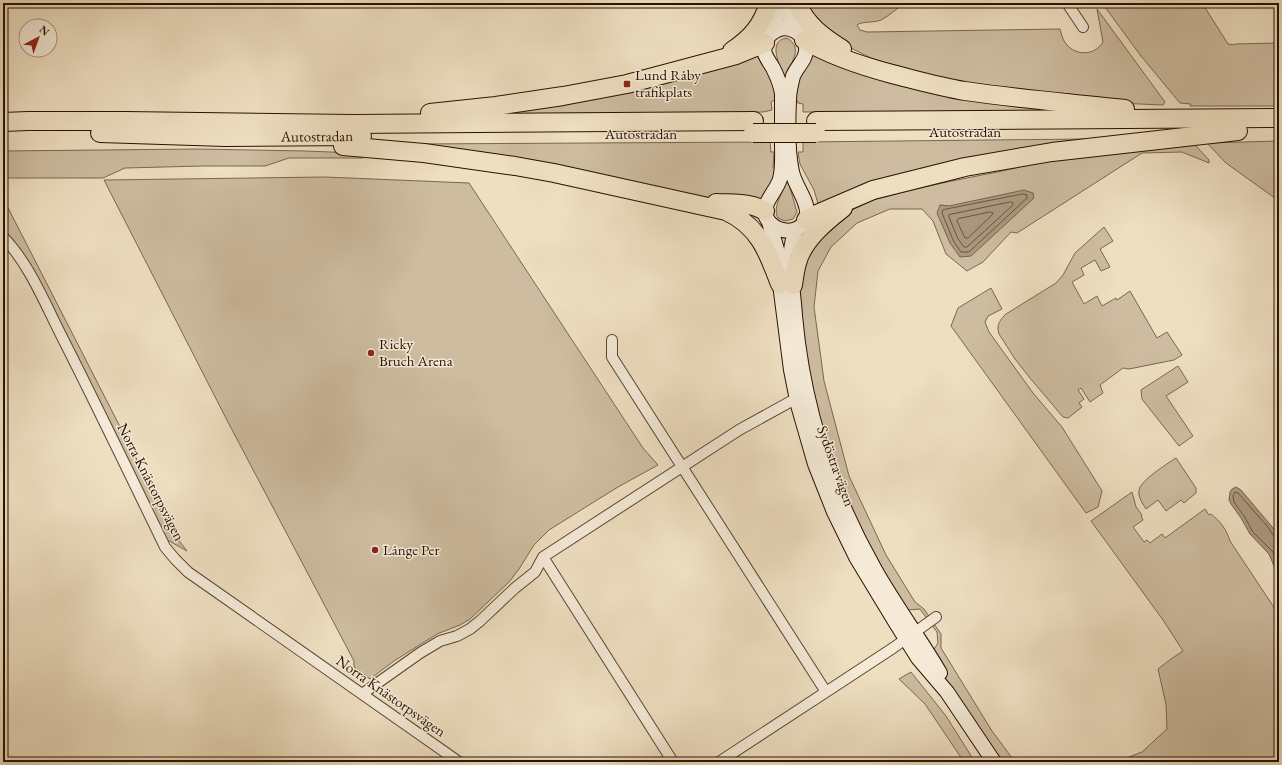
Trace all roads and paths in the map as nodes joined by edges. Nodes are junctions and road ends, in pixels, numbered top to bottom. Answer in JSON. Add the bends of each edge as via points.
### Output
{"nodes":[{"id":1,"x":769,"y":3,"type":"edge"},
{"id":2,"x":777,"y":3,"type":"edge"},
{"id":3,"x":786,"y":3,"type":"edge"},
{"id":4,"x":797,"y":3,"type":"edge"},
{"id":5,"x":1067,"y":3,"type":"edge"},
{"id":6,"x":1083,"y":27,"type":"dead end"},
{"id":7,"x":801,"y":36,"type":"junction"},
{"id":8,"x":768,"y":38,"type":"junction"},
{"id":9,"x":716,"y":60,"type":"junction"},
{"id":10,"x":885,"y":72,"type":"junction"},
{"id":11,"x":1199,"y":118,"type":"junction"},
{"id":12,"x":1279,"y":118,"type":"edge"},
{"id":13,"x":3,"y":122,"type":"edge"},
{"id":14,"x":353,"y":124,"type":"junction"},
{"id":15,"x":753,"y":127,"type":"junction"},
{"id":16,"x":816,"y":127,"type":"junction"},
{"id":17,"x":1238,"y":130,"type":"junction"},
{"id":18,"x":1279,"y":130,"type":"edge"},
{"id":19,"x":3,"y":134,"type":"edge"},
{"id":20,"x":225,"y":138,"type":"junction"},
{"id":21,"x":856,"y":197,"type":"junction"},
{"id":22,"x":694,"y":203,"type":"junction"},
{"id":23,"x":767,"y":216,"type":"junction"},
{"id":24,"x":801,"y":224,"type":"junction"},
{"id":25,"x":3,"y":236,"type":"edge"},
{"id":26,"x":787,"y":284,"type":"junction"},
{"id":27,"x":612,"y":340,"type":"dead end"},
{"id":28,"x":796,"y":398,"type":"junction"},
{"id":29,"x":682,"y":468,"type":"junction"},
{"id":30,"x":543,"y":557,"type":"junction"},
{"id":31,"x":936,"y":617,"type":"dead end"},
{"id":32,"x":910,"y":635,"type":"junction"},
{"id":33,"x":826,"y":692,"type":"junction"},
{"id":34,"x":362,"y":694,"type":"junction"},
{"id":35,"x":459,"y":762,"type":"edge"},
{"id":36,"x":673,"y":762,"type":"edge"},
{"id":37,"x":719,"y":762,"type":"edge"},
{"id":38,"x":994,"y":762,"type":"edge"}],
"edges":[{"from":1,"to":9,"type":"highway","via":[[763,19],[754,32]]},
{"from":2,"to":8,"type":"main road","via":[[777,16]]},
{"from":3,"to":7,"type":"main road","via":[[790,19]]},
{"from":4,"to":10,"type":"highway","via":[[807,22],[822,36]]},
{"from":5,"to":6,"type":"street"},
{"from":7,"to":8,"type":"main road","via":[[791,29],[784,28]]},
{"from":7,"to":10,"type":"highway","via":[[816,47]]},
{"from":7,"to":24,"type":"main road","via":[[806,44],[806,53],[790,86],[789,144],[792,174],[807,208]]},
{"from":8,"to":9,"type":"highway","via":[[746,52]]},
{"from":8,"to":23,"type":"main road","via":[[765,54],[781,89],[782,164],[778,184],[768,201]]},
{"from":9,"to":14,"type":"highway","via":[[627,84],[563,96]]},
{"from":10,"to":11,"type":"highway","via":[[970,92]]},
{"from":11,"to":12,"type":"highway","name":"Autostradan"},
{"from":11,"to":16,"type":"highway","name":"Autostradan"},
{"from":13,"to":14,"type":"highway","name":"Autostradan"},
{"from":14,"to":15,"type":"highway","name":"Autostradan"},
{"from":15,"to":16,"type":"highway","name":"Autostradan"},
{"from":15,"to":20,"type":"highway","name":"Autostradan"},
{"from":16,"to":17,"type":"highway","name":"Autostradan"},
{"from":17,"to":18,"type":"highway","name":"Autostradan"},
{"from":17,"to":21,"type":"highway","via":[[1021,156],[894,184]]},
{"from":19,"to":20,"type":"highway","name":"Autostradan"},
{"from":20,"to":22,"type":"highway","via":[[378,149],[473,160],[554,173]]},
{"from":21,"to":24,"type":"highway"},
{"from":21,"to":26,"type":"highway","via":[[821,227],[806,245]]},
{"from":22,"to":23,"type":"highway","via":[[747,204],[756,206]]},
{"from":22,"to":26,"type":"highway","via":[[726,210],[748,225],[760,239]]},
{"from":23,"to":24,"type":"main road","via":[[774,227],[781,230],[789,231]]},
{"from":23,"to":26,"type":"main road","name":"Sydöstra vägen"},
{"from":24,"to":26,"type":"main road","name":"Sydöstra vägen","via":[[790,251]]},
{"from":25,"to":34,"type":"street","name":"Norra Knästorpsvägen","via":[[31,276],[165,547],[188,572]]},
{"from":26,"to":28,"type":"main road","name":"Sydöstra vägen","via":[[791,370]]},
{"from":26,"to":32,"type":"main road","name":"Sydöstra vägen","via":[[808,404],[825,460],[860,543]]},
{"from":27,"to":29,"type":"street","via":[[612,357]]},
{"from":28,"to":29,"type":"street","via":[[740,430]]},
{"from":28,"to":32,"type":"main road","name":"Sydöstra vägen","via":[[815,464],[834,512],[856,557]]},
{"from":29,"to":30,"type":"street"},
{"from":29,"to":33,"type":"street"},
{"from":30,"to":34,"type":"street","via":[[535,572],[470,629],[440,641],[420,653]]},
{"from":30,"to":36,"type":"street"},
{"from":31,"to":32,"type":"street"},
{"from":32,"to":33,"type":"street"},
{"from":32,"to":38,"type":"main road","name":"Sydöstra vägen","via":[[918,658],[947,692]]},
{"from":33,"to":37,"type":"street"},
{"from":34,"to":35,"type":"street","name":"Norra Knästorpsvägen"}]}
